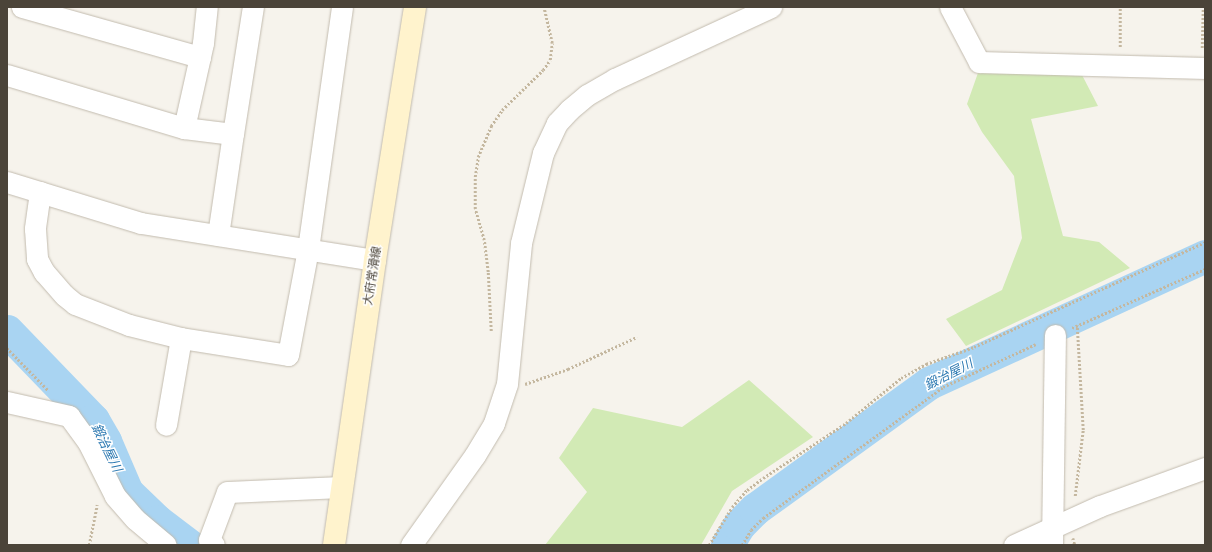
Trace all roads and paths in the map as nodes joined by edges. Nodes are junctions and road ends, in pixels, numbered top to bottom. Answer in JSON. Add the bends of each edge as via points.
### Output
{"nodes":[{"id":1,"x":22,"y":7,"type":"edge"},
{"id":2,"x":207,"y":7,"type":"edge"},
{"id":3,"x":253,"y":7,"type":"edge"},
{"id":4,"x":342,"y":7,"type":"edge"},
{"id":5,"x":416,"y":7,"type":"edge"},
{"id":6,"x":771,"y":7,"type":"edge"},
{"id":7,"x":950,"y":7,"type":"edge"},
{"id":8,"x":1120,"y":7,"type":"edge"},
{"id":9,"x":1203,"y":7,"type":"edge"},
{"id":10,"x":200,"y":56,"type":"junction"},
{"id":11,"x":1203,"y":59,"type":"edge"},
{"id":12,"x":1119,"y":66,"type":"junction"},
{"id":13,"x":7,"y":75,"type":"edge"},
{"id":14,"x":184,"y":128,"type":"junction"},
{"id":15,"x":233,"y":134,"type":"junction"},
{"id":16,"x":7,"y":182,"type":"edge"},
{"id":17,"x":40,"y":192,"type":"junction"},
{"id":18,"x":218,"y":235,"type":"junction"},
{"id":19,"x":1205,"y":242,"type":"edge"},
{"id":20,"x":308,"y":249,"type":"junction"},
{"id":21,"x":375,"y":260,"type":"junction"},
{"id":22,"x":1205,"y":269,"type":"edge"},
{"id":23,"x":1077,"y":326,"type":"junction"},
{"id":24,"x":1055,"y":335,"type":"junction"},
{"id":25,"x":181,"y":338,"type":"junction"},
{"id":26,"x":7,"y":348,"type":"edge"},
{"id":27,"x":7,"y":402,"type":"edge"},
{"id":28,"x":69,"y":416,"type":"junction"},
{"id":29,"x":166,"y":425,"type":"dead end"},
{"id":30,"x":1205,"y":468,"type":"edge"},
{"id":31,"x":109,"y":484,"type":"junction"},
{"id":32,"x":342,"y":487,"type":"junction"},
{"id":33,"x":1077,"y":517,"type":"junction"},
{"id":34,"x":1052,"y":537,"type":"edge"},
{"id":35,"x":89,"y":545,"type":"edge"},
{"id":36,"x":166,"y":545,"type":"edge"},
{"id":37,"x":214,"y":545,"type":"edge"},
{"id":38,"x":334,"y":545,"type":"edge"},
{"id":39,"x":411,"y":545,"type":"edge"},
{"id":40,"x":709,"y":545,"type":"edge"},
{"id":41,"x":742,"y":545,"type":"edge"},
{"id":42,"x":1014,"y":545,"type":"edge"}],
"edges":[{"from":1,"to":10,"type":"street"},
{"from":2,"to":10,"type":"street"},
{"from":3,"to":15,"type":"street"},
{"from":4,"to":20,"type":"street"},
{"from":5,"to":21,"type":"main road","name":"大府常滑線"},
{"from":6,"to":39,"type":"street","via":[[615,78],[587,95],[557,123],[543,153],[521,243],[507,384],[494,423],[475,455]]},
{"from":7,"to":12,"type":"street","via":[[979,62]]},
{"from":8,"to":12,"type":"path"},
{"from":9,"to":11,"type":"path"},
{"from":10,"to":14,"type":"street"},
{"from":11,"to":12,"type":"street"},
{"from":13,"to":14,"type":"street"},
{"from":14,"to":15,"type":"street"},
{"from":15,"to":18,"type":"street"},
{"from":16,"to":17,"type":"street"},
{"from":17,"to":18,"type":"street","via":[[140,223]]},
{"from":17,"to":25,"type":"street","via":[[35,229],[37,258],[44,272],[64,295],[76,304],[129,325]]},
{"from":18,"to":20,"type":"street"},
{"from":19,"to":40,"type":"path","via":[[974,347],[926,364],[901,378],[846,423],[747,490],[732,507]]},
{"from":20,"to":21,"type":"street"},
{"from":20,"to":25,"type":"street","via":[[288,355]]},
{"from":21,"to":32,"type":"main road","name":"大府常滑線"},
{"from":22,"to":23,"type":"path"},
{"from":23,"to":24,"type":"path"},
{"from":23,"to":33,"type":"path","via":[[1083,430],[1075,492]]},
{"from":24,"to":34,"type":"street"},
{"from":24,"to":41,"type":"path","via":[[943,387],[763,518],[751,530]]},
{"from":25,"to":29,"type":"street"},
{"from":26,"to":28,"type":"path","via":[[47,388]]},
{"from":27,"to":28,"type":"street"},
{"from":28,"to":31,"type":"street","via":[[88,442]]},
{"from":30,"to":33,"type":"street","via":[[1100,506]]},
{"from":31,"to":35,"type":"path","via":[[100,490]]},
{"from":31,"to":36,"type":"street","via":[[115,496],[135,519]]},
{"from":32,"to":37,"type":"street","via":[[227,492],[208,540]]},
{"from":32,"to":38,"type":"main road","name":"大府常滑線"},
{"from":33,"to":34,"type":"street"},
{"from":34,"to":42,"type":"street"}]}
